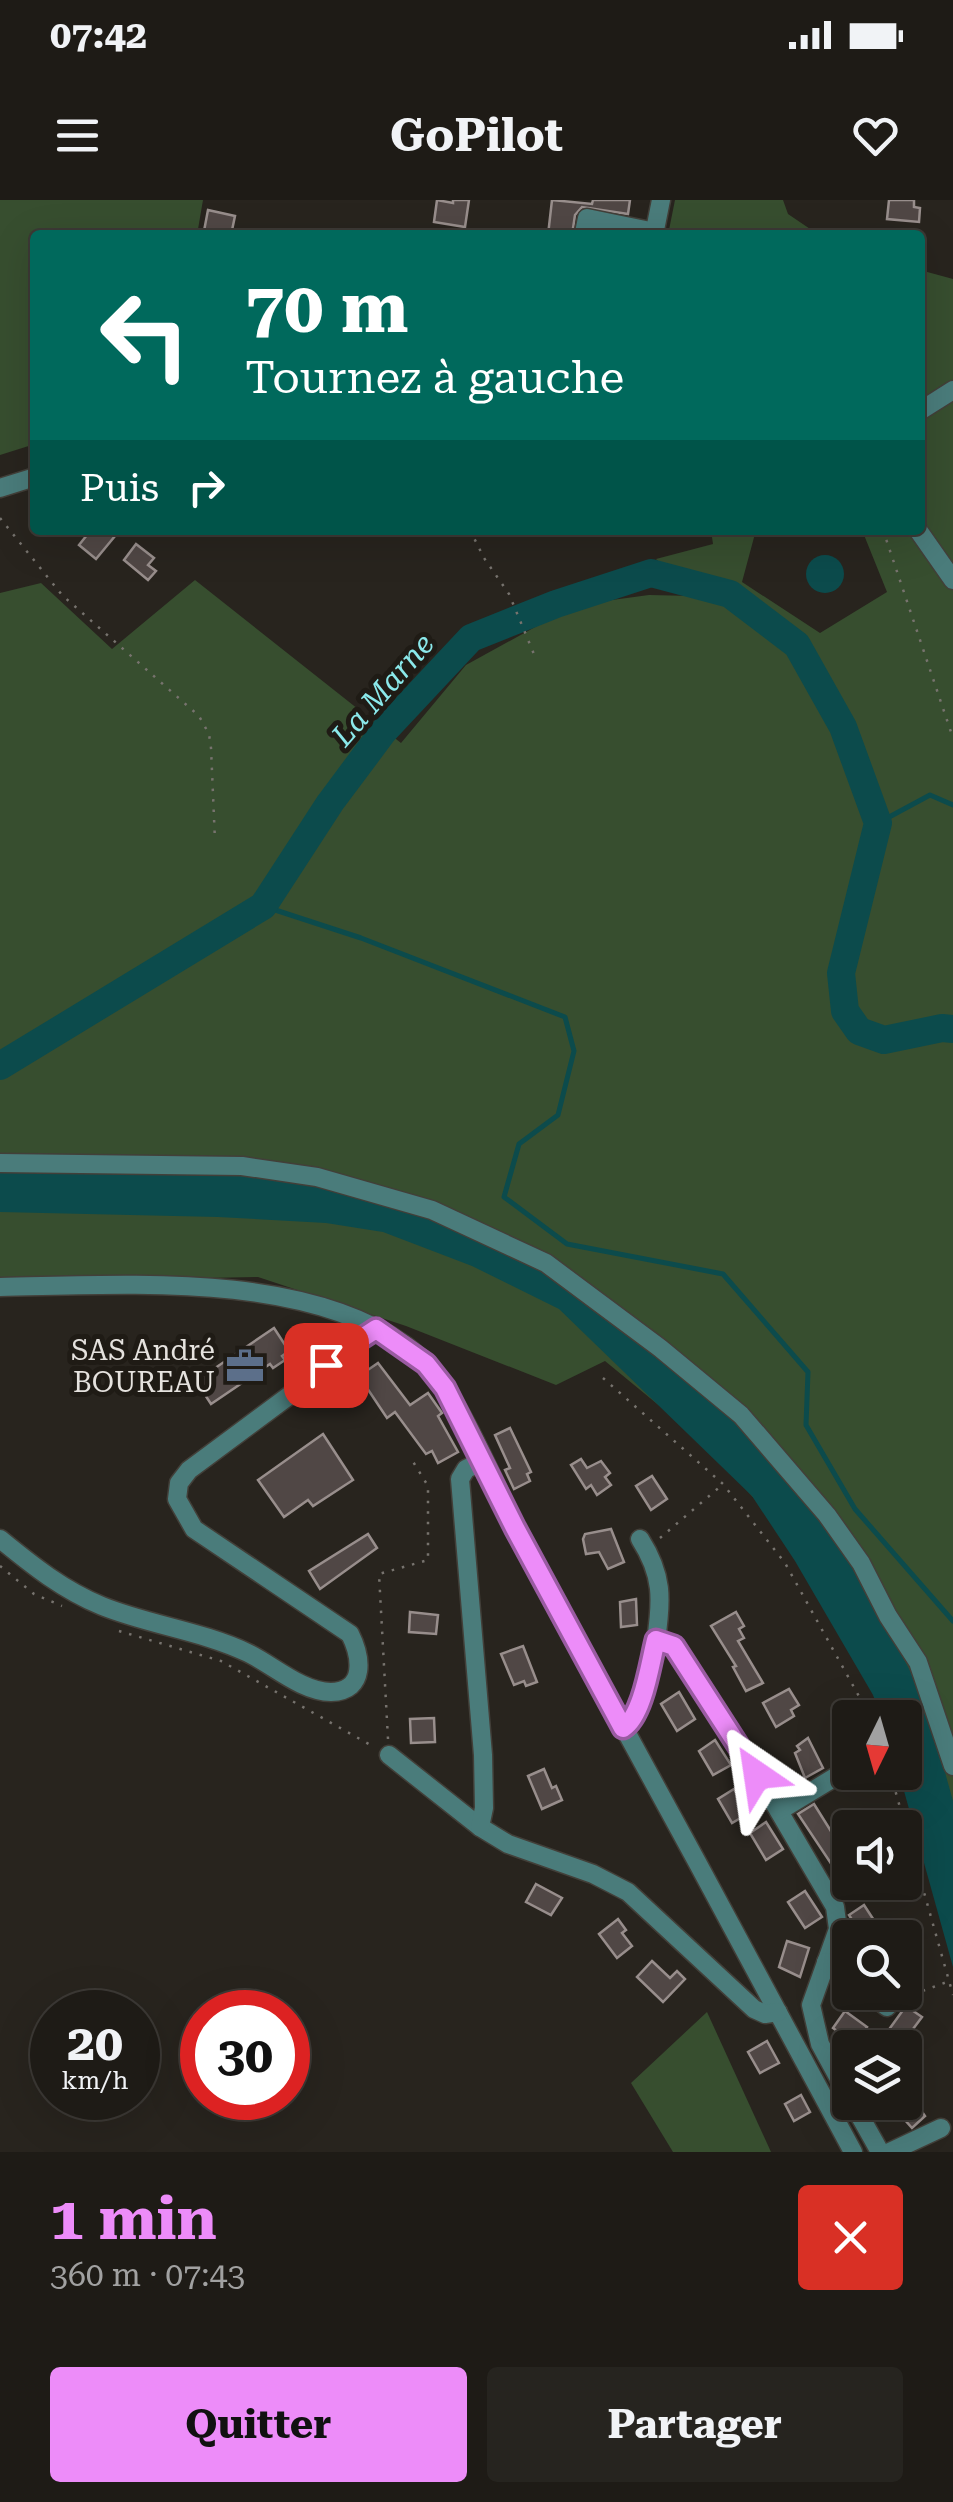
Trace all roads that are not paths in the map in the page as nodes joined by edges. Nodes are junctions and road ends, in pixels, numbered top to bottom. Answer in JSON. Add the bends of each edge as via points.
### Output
{"nodes":[{"id":1,"x":661,"y":200,"type":"edge"},
{"id":2,"x":585,"y":230,"type":"edge"},
{"id":3,"x":641,"y":230,"type":"edge"},
{"id":4,"x":655,"y":230,"type":"edge"},
{"id":5,"x":953,"y":390,"type":"edge"},
{"id":6,"x":925,"y":408,"type":"edge"},
{"id":7,"x":30,"y":478,"type":"edge"},
{"id":8,"x":0,"y":488,"type":"edge"},
{"id":9,"x":922,"y":535,"type":"edge"},
{"id":10,"x":953,"y":580,"type":"edge"},
{"id":11,"x":0,"y":1164,"type":"edge"},
{"id":12,"x":0,"y":1287,"type":"edge"},
{"id":13,"x":376,"y":1329,"type":"junction"},
{"id":14,"x":483,"y":1460,"type":"junction"},
{"id":15,"x":0,"y":1539,"type":"edge"},
{"id":16,"x":643,"y":1544,"type":"road end"},
{"id":17,"x":656,"y":1640,"type":"junction"},
{"id":18,"x":623,"y":1728,"type":"junction"},
{"id":19,"x":389,"y":1755,"type":"road end"},
{"id":20,"x":953,"y":1766,"type":"edge"},
{"id":21,"x":832,"y":1778,"type":"edge"},
{"id":22,"x":778,"y":1809,"type":"junction"},
{"id":23,"x":480,"y":1828,"type":"junction"},
{"id":24,"x":826,"y":1962,"type":"junction"},
{"id":25,"x":832,"y":1966,"type":"edge"},
{"id":26,"x":778,"y":2012,"type":"junction"},
{"id":27,"x":832,"y":2066,"type":"edge"},
{"id":28,"x":862,"y":2120,"type":"edge"},
{"id":29,"x":941,"y":2128,"type":"dead end"},
{"id":30,"x":853,"y":2152,"type":"edge"},
{"id":31,"x":880,"y":2152,"type":"edge"},
{"id":32,"x":890,"y":2152,"type":"edge"}],
"edges":[{"from":1,"to":4,"type":"street"},
{"from":2,"to":3,"type":"street","via":[[587,218]]},
{"from":5,"to":6,"type":"street"},
{"from":7,"to":8,"type":"street"},
{"from":9,"to":10,"type":"street"},
{"from":11,"to":20,"type":"street","via":[[242,1166],[317,1177],[432,1210],[546,1264],[741,1415],[827,1515],[918,1662]]},
{"from":12,"to":13,"type":"street","via":[[248,1292],[298,1300]]},
{"from":13,"to":14,"type":"street","via":[[426,1364]]},
{"from":13,"to":15,"type":"street","via":[[188,1470],[177,1499],[194,1528],[350,1634],[360,1671],[338,1691],[325,1692],[246,1652],[104,1606],[50,1581]]},
{"from":14,"to":18,"type":"street"},
{"from":14,"to":23,"type":"street","via":[[460,1478],[482,1737]]},
{"from":16,"to":17,"type":"street","via":[[655,1562],[661,1602]]},
{"from":17,"to":18,"type":"street","via":[[636,1712]]},
{"from":17,"to":22,"type":"street","via":[[674,1646]]},
{"from":18,"to":26,"type":"street"},
{"from":19,"to":23,"type":"street"},
{"from":21,"to":22,"type":"street"},
{"from":22,"to":24,"type":"street","via":[[836,1908],[838,1929]]},
{"from":23,"to":26,"type":"street","via":[[628,1892],[754,2009]]},
{"from":24,"to":25,"type":"street"},
{"from":24,"to":27,"type":"street","via":[[811,2005]]},
{"from":26,"to":30,"type":"street"},
{"from":28,"to":31,"type":"street"},
{"from":29,"to":32,"type":"street"}]}
